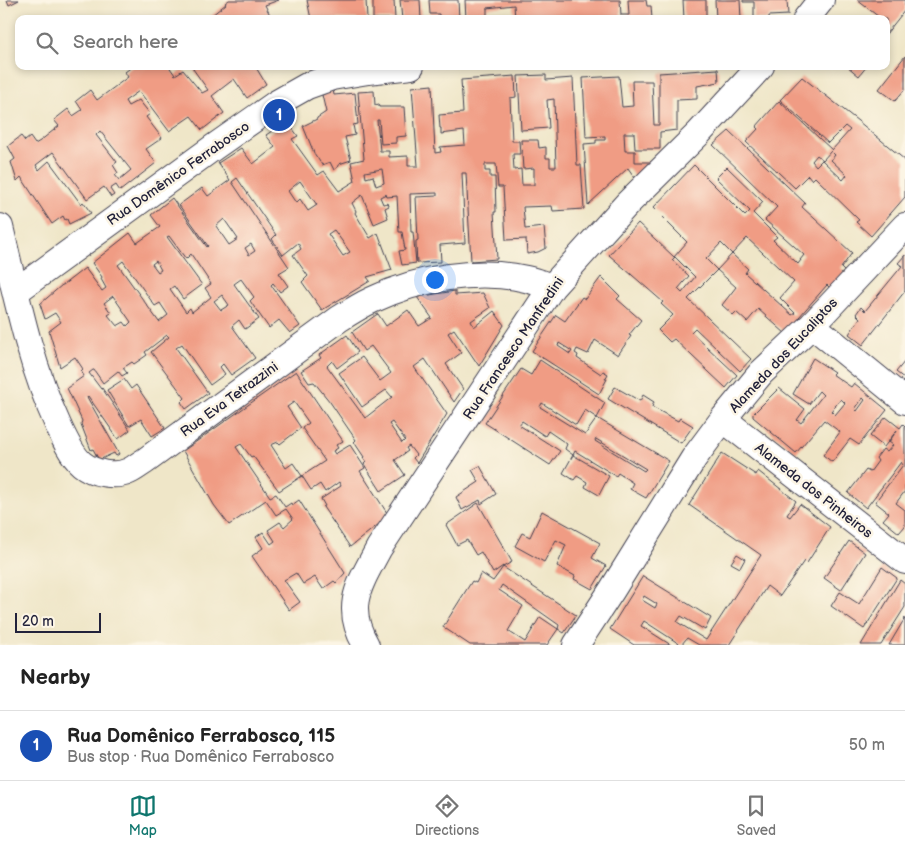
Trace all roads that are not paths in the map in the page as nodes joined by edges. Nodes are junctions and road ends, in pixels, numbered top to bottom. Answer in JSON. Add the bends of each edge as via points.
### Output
{"nodes":[{"id":1,"x":821,"y":0,"type":"edge"},
{"id":2,"x":809,"y":15,"type":"edge"},
{"id":3,"x":377,"y":70,"type":"edge"},
{"id":4,"x":757,"y":70,"type":"edge"},
{"id":5,"x":905,"y":226,"type":"edge"},
{"id":6,"x":0,"y":227,"type":"edge"},
{"id":7,"x":552,"y":287,"type":"junction"},
{"id":8,"x":15,"y":292,"type":"junction"},
{"id":9,"x":812,"y":325,"type":"junction"},
{"id":10,"x":905,"y":401,"type":"edge"},
{"id":11,"x":723,"y":419,"type":"junction"},
{"id":12,"x":905,"y":561,"type":"edge"},
{"id":13,"x":366,"y":645,"type":"edge"},
{"id":14,"x":576,"y":645,"type":"edge"}],
"edges":[{"from":1,"to":2,"type":"street"},
{"from":3,"to":8,"type":"street","name":"Rua Domênico Ferrabosco","via":[[332,77],[307,86],[277,103]]},
{"from":4,"to":7,"type":"street","name":"Rua Francesco Manfredini","via":[[628,203]]},
{"from":5,"to":9,"type":"street","name":"Alameda dos Eucaliptos"},
{"from":6,"to":8,"type":"street","name":"Rua Eva Tetrazzini"},
{"from":7,"to":8,"type":"street","name":"Rua Eva Tetrazzini","via":[[526,279],[492,275],[455,276],[407,286],[372,300],[338,319],[145,461],[127,472],[109,474],[94,471],[80,463],[64,438],[27,344]]},
{"from":7,"to":13,"type":"street","name":"Rua Francesco Manfredini","via":[[379,548],[362,580],[355,599],[354,616]]},
{"from":9,"to":10,"type":"street"},
{"from":9,"to":11,"type":"street","name":"Alameda dos Eucaliptos","via":[[761,373]]},
{"from":11,"to":12,"type":"street","name":"Alameda dos Pinheiros"},
{"from":11,"to":14,"type":"street","name":"Alameda dos Eucaliptos","via":[[694,458]]}]}
